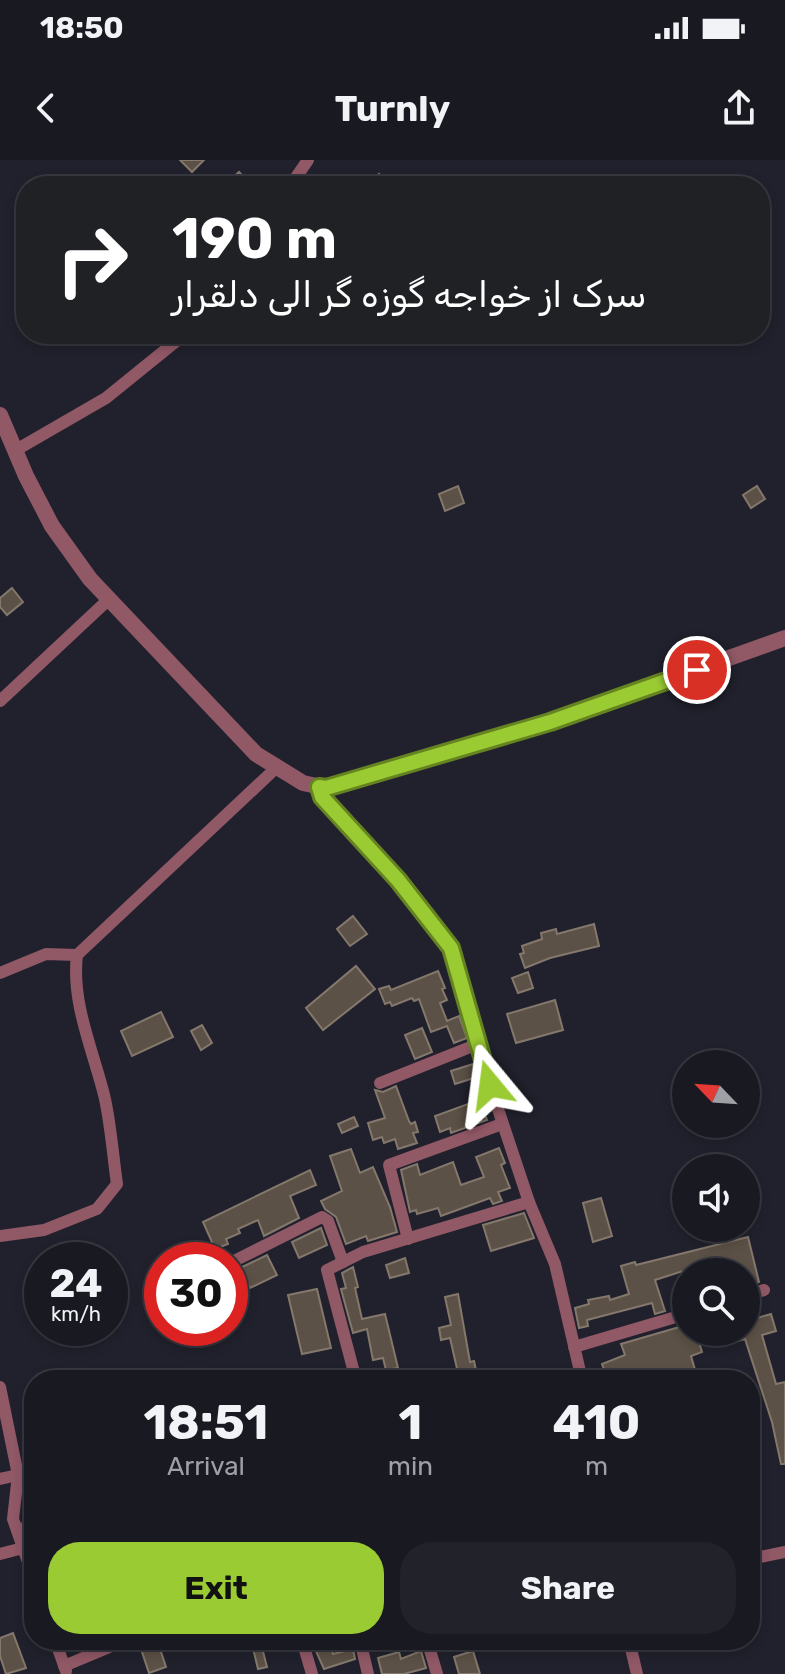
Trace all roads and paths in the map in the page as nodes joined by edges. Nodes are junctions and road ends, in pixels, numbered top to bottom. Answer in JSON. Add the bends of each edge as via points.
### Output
{"nodes":[{"id":1,"x":173,"y":344,"type":"edge"},
{"id":2,"x":0,"y":415,"type":"edge"},
{"id":3,"x":16,"y":450,"type":"junction"},
{"id":4,"x":108,"y":600,"type":"junction"},
{"id":5,"x":785,"y":638,"type":"edge"},
{"id":6,"x":0,"y":701,"type":"edge"},
{"id":7,"x":276,"y":768,"type":"junction"},
{"id":8,"x":319,"y":787,"type":"junction"},
{"id":9,"x":77,"y":955,"type":"junction"},
{"id":10,"x":0,"y":973,"type":"edge"},
{"id":11,"x":478,"y":1044,"type":"junction"},
{"id":12,"x":380,"y":1083,"type":"dead end"},
{"id":13,"x":502,"y":1124,"type":"junction"},
{"id":14,"x":529,"y":1202,"type":"junction"},
{"id":15,"x":0,"y":1236,"type":"edge"},
{"id":16,"x":408,"y":1239,"type":"junction"},
{"id":17,"x":248,"y":1254,"type":"edge"},
{"id":18,"x":343,"y":1262,"type":"junction"},
{"id":19,"x":764,"y":1290,"type":"dead end"},
{"id":20,"x":760,"y":1291,"type":"edge"},
{"id":21,"x":672,"y":1318,"type":"edge"},
{"id":22,"x":574,"y":1347,"type":"junction"},
{"id":23,"x":353,"y":1370,"type":"edge"},
{"id":24,"x":580,"y":1370,"type":"edge"},
{"id":25,"x":0,"y":1387,"type":"edge"},
{"id":26,"x":3,"y":1421,"type":"edge"},
{"id":27,"x":18,"y":1475,"type":"junction"},
{"id":28,"x":0,"y":1479,"type":"edge"},
{"id":29,"x":24,"y":1528,"type":"edge"},
{"id":30,"x":17,"y":1530,"type":"junction"},
{"id":31,"x":23,"y":1548,"type":"joint"},
{"id":32,"x":785,"y":1552,"type":"edge"},
{"id":33,"x":0,"y":1554,"type":"edge"},
{"id":34,"x":760,"y":1557,"type":"edge"},
{"id":35,"x":59,"y":1650,"type":"edge"},
{"id":36,"x":106,"y":1650,"type":"edge"},
{"id":37,"x":305,"y":1650,"type":"edge"},
{"id":38,"x":362,"y":1650,"type":"edge"},
{"id":39,"x":430,"y":1650,"type":"edge"},
{"id":40,"x":631,"y":1650,"type":"edge"},
{"id":41,"x":66,"y":1670,"type":"edge"},
{"id":42,"x":312,"y":1674,"type":"edge"},
{"id":43,"x":368,"y":1674,"type":"edge"},
{"id":44,"x":437,"y":1674,"type":"edge"},
{"id":45,"x":637,"y":1674,"type":"edge"}],
"edges":[{"from":1,"to":3,"type":"street","via":[[106,398]]},
{"from":2,"to":3,"type":"street"},
{"from":3,"to":4,"type":"street","via":[[52,526]]},
{"from":4,"to":6,"type":"street"},
{"from":4,"to":7,"type":"street","via":[[246,744]]},
{"from":5,"to":8,"type":"street","via":[[550,722]]},
{"from":7,"to":8,"type":"street"},
{"from":7,"to":9,"type":"street"},
{"from":8,"to":11,"type":"street","via":[[322,797],[451,948]]},
{"from":9,"to":10,"type":"street","via":[[46,954]]},
{"from":9,"to":15,"type":"street","via":[[77,995],[106,1102],[117,1184],[97,1209],[44,1230]]},
{"from":11,"to":12,"type":"street"},
{"from":11,"to":13,"type":"street"},
{"from":13,"to":14,"type":"street"},
{"from":13,"to":16,"type":"street","via":[[389,1165]]},
{"from":14,"to":16,"type":"street"},
{"from":14,"to":22,"type":"street","via":[[555,1264]]},
{"from":16,"to":18,"type":"street"},
{"from":17,"to":18,"type":"street","via":[[322,1217]]},
{"from":18,"to":23,"type":"street","via":[[327,1270]]},
{"from":19,"to":20,"type":"street"},
{"from":21,"to":22,"type":"street"},
{"from":22,"to":24,"type":"street"},
{"from":25,"to":26,"type":"street"},
{"from":26,"to":27,"type":"street"},
{"from":27,"to":28,"type":"street"},
{"from":27,"to":30,"type":"street","via":[[13,1519]]},
{"from":29,"to":30,"type":"street"},
{"from":30,"to":31,"type":"street"},
{"from":31,"to":33,"type":"street"},
{"from":32,"to":34,"type":"street"},
{"from":35,"to":41,"type":"street"},
{"from":36,"to":41,"type":"street"},
{"from":37,"to":42,"type":"street"},
{"from":38,"to":43,"type":"street"},
{"from":39,"to":44,"type":"street"},
{"from":40,"to":45,"type":"street"}]}
